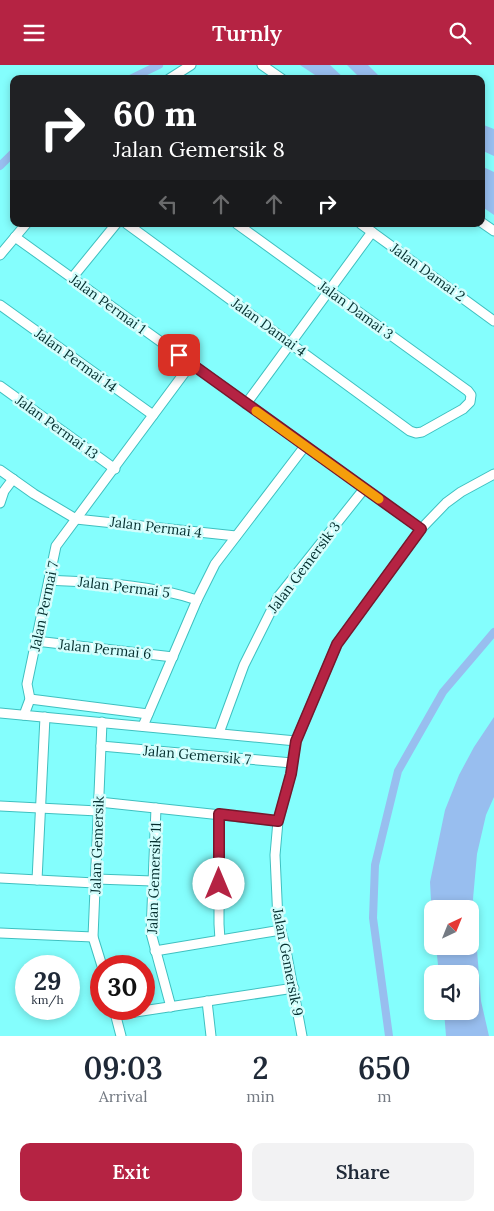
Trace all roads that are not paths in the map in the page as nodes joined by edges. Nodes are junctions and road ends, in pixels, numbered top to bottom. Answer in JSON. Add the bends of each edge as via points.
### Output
{"nodes":[{"id":1,"x":191,"y":65,"type":"edge"},
{"id":2,"x":262,"y":65,"type":"edge"},
{"id":3,"x":175,"y":75,"type":"edge"},
{"id":4,"x":276,"y":75,"type":"edge"},
{"id":5,"x":23,"y":227,"type":"edge"},
{"id":6,"x":114,"y":227,"type":"edge"},
{"id":7,"x":131,"y":227,"type":"edge"},
{"id":8,"x":241,"y":227,"type":"edge"},
{"id":9,"x":365,"y":227,"type":"edge"},
{"id":10,"x":372,"y":232,"type":"junction"},
{"id":11,"x":15,"y":237,"type":"junction"},
{"id":12,"x":0,"y":255,"type":"edge"},
{"id":13,"x":72,"y":279,"type":"junction"},
{"id":14,"x":329,"y":290,"type":"junction"},
{"id":15,"x":0,"y":305,"type":"edge"},
{"id":16,"x":494,"y":321,"type":"edge"},
{"id":17,"x":290,"y":343,"type":"junction"},
{"id":18,"x":191,"y":364,"type":"junction"},
{"id":19,"x":0,"y":386,"type":"edge"},
{"id":20,"x":246,"y":404,"type":"junction"},
{"id":21,"x":153,"y":415,"type":"junction"},
{"id":22,"x":410,"y":431,"type":"joint"},
{"id":23,"x":305,"y":446,"type":"junction"},
{"id":24,"x":115,"y":469,"type":"junction"},
{"id":25,"x":0,"y":470,"type":"edge"},
{"id":26,"x":494,"y":474,"type":"edge"},
{"id":27,"x":12,"y":479,"type":"junction"},
{"id":28,"x":364,"y":489,"type":"junction"},
{"id":29,"x":0,"y":503,"type":"edge"},
{"id":30,"x":76,"y":519,"type":"junction"},
{"id":31,"x":421,"y":529,"type":"junction"},
{"id":32,"x":236,"y":536,"type":"junction"},
{"id":33,"x":49,"y":580,"type":"junction"},
{"id":34,"x":197,"y":600,"type":"junction"},
{"id":35,"x":36,"y":641,"type":"junction"},
{"id":36,"x":173,"y":657,"type":"junction"},
{"id":37,"x":30,"y":699,"type":"junction"},
{"id":38,"x":0,"y":713,"type":"edge"},
{"id":39,"x":148,"y":714,"type":"junction"},
{"id":40,"x":24,"y":715,"type":"junction"},
{"id":41,"x":45,"y":717,"type":"junction"},
{"id":42,"x":102,"y":722,"type":"junction"},
{"id":43,"x":143,"y":726,"type":"junction"},
{"id":44,"x":219,"y":733,"type":"junction"},
{"id":45,"x":296,"y":741,"type":"junction"},
{"id":46,"x":101,"y":746,"type":"junction"},
{"id":47,"x":292,"y":763,"type":"junction"},
{"id":48,"x":0,"y":806,"type":"edge"},
{"id":49,"x":99,"y":806,"type":"junction"},
{"id":50,"x":40,"y":808,"type":"junction"},
{"id":51,"x":156,"y":808,"type":"junction"},
{"id":52,"x":219,"y":814,"type":"junction"},
{"id":53,"x":278,"y":821,"type":"junction"},
{"id":54,"x":0,"y":878,"type":"edge"},
{"id":55,"x":37,"y":880,"type":"junction"},
{"id":56,"x":96,"y":881,"type":"junction"},
{"id":57,"x":153,"y":881,"type":"junction"},
{"id":58,"x":281,"y":930,"type":"junction"},
{"id":59,"x":0,"y":933,"type":"edge"},
{"id":60,"x":93,"y":937,"type":"junction"},
{"id":61,"x":220,"y":940,"type":"junction"},
{"id":62,"x":155,"y":951,"type":"junction"},
{"id":63,"x":99,"y":955,"type":"edge"},
{"id":64,"x":294,"y":987,"type":"junction"},
{"id":65,"x":206,"y":1001,"type":"junction"},
{"id":66,"x":171,"y":1007,"type":"junction"},
{"id":67,"x":155,"y":1008,"type":"edge"},
{"id":68,"x":117,"y":1020,"type":"edge"},
{"id":69,"x":121,"y":1036,"type":"edge"},
{"id":70,"x":212,"y":1036,"type":"edge"},
{"id":71,"x":302,"y":1036,"type":"edge"}],
"edges":[{"from":1,"to":3,"type":"street"},
{"from":2,"to":4,"type":"street"},
{"from":5,"to":11,"type":"street"},
{"from":6,"to":13,"type":"street"},
{"from":7,"to":17,"type":"street","name":"Jalan Damai 4"},
{"from":8,"to":14,"type":"street","name":"Jalan Damai 3"},
{"from":9,"to":10,"type":"street","name":"Jalan Damai 2"},
{"from":10,"to":14,"type":"street"},
{"from":10,"to":16,"type":"street","name":"Jalan Damai 2"},
{"from":11,"to":12,"type":"street"},
{"from":11,"to":13,"type":"street","name":"Jalan Permai 1"},
{"from":13,"to":18,"type":"street","name":"Jalan Permai 1"},
{"from":14,"to":17,"type":"street"},
{"from":14,"to":22,"type":"street","name":"Jalan Damai 3","via":[[471,395],[463,409],[422,432]]},
{"from":15,"to":21,"type":"street","name":"Jalan Permai 14"},
{"from":17,"to":20,"type":"street"},
{"from":17,"to":22,"type":"street","name":"Jalan Damai 4"},
{"from":18,"to":20,"type":"street","name":"Jalan Permai 1"},
{"from":18,"to":21,"type":"street","name":"Jalan Permai 7"},
{"from":19,"to":24,"type":"street","name":"Jalan Permai 13"},
{"from":20,"to":23,"type":"street","name":"Jalan Permai 1"},
{"from":21,"to":24,"type":"street","name":"Jalan Permai 7"},
{"from":23,"to":28,"type":"street","name":"Jalan Permai 1"},
{"from":23,"to":32,"type":"street"},
{"from":24,"to":30,"type":"street","name":"Jalan Permai 7"},
{"from":25,"to":27,"type":"street"},
{"from":26,"to":31,"type":"street","name":"Jalan Gemersik 9","via":[[453,498]]},
{"from":27,"to":29,"type":"street"},
{"from":27,"to":30,"type":"street"},
{"from":28,"to":31,"type":"street","name":"Jalan Permai 1"},
{"from":28,"to":44,"type":"street","name":"Jalan Gemersik 3","via":[[278,597],[244,665]]},
{"from":30,"to":32,"type":"street","name":"Jalan Permai 4"},
{"from":30,"to":33,"type":"street","name":"Jalan Permai 7","via":[[56,546]]},
{"from":31,"to":45,"type":"street","name":"Jalan Gemersik 9","via":[[337,644]]},
{"from":32,"to":34,"type":"street","via":[[215,564]]},
{"from":33,"to":34,"type":"street","name":"Jalan Permai 5","via":[[140,586]]},
{"from":33,"to":35,"type":"street","name":"Jalan Permai 7"},
{"from":34,"to":36,"type":"street"},
{"from":35,"to":36,"type":"street","name":"Jalan Permai 6"},
{"from":35,"to":37,"type":"street","name":"Jalan Permai 7","via":[[27,684]]},
{"from":36,"to":39,"type":"street"},
{"from":37,"to":39,"type":"street"},
{"from":37,"to":40,"type":"street","name":"Jalan Permai 7"},
{"from":38,"to":40,"type":"street"},
{"from":39,"to":43,"type":"street"},
{"from":40,"to":41,"type":"street"},
{"from":41,"to":42,"type":"street"},
{"from":41,"to":50,"type":"street"},
{"from":42,"to":43,"type":"street"},
{"from":42,"to":46,"type":"street","name":"Jalan Gemersik"},
{"from":43,"to":44,"type":"street"},
{"from":44,"to":45,"type":"street"},
{"from":45,"to":47,"type":"street","name":"Jalan Gemersik 9"},
{"from":46,"to":47,"type":"street","name":"Jalan Gemersik 7"},
{"from":46,"to":49,"type":"street","name":"Jalan Gemersik"},
{"from":47,"to":53,"type":"street","name":"Jalan Gemersik 9"},
{"from":48,"to":50,"type":"street"},
{"from":49,"to":50,"type":"street"},
{"from":49,"to":51,"type":"street"},
{"from":49,"to":56,"type":"street","name":"Jalan Gemersik"},
{"from":50,"to":55,"type":"street"},
{"from":51,"to":52,"type":"street"},
{"from":51,"to":57,"type":"street","name":"Jalan Gemersik 11"},
{"from":52,"to":53,"type":"street"},
{"from":52,"to":61,"type":"street"},
{"from":53,"to":58,"type":"street","name":"Jalan Gemersik 9","via":[[275,855]]},
{"from":54,"to":55,"type":"street"},
{"from":55,"to":56,"type":"street"},
{"from":56,"to":57,"type":"street"},
{"from":56,"to":60,"type":"street","name":"Jalan Gemersik"},
{"from":57,"to":62,"type":"street","name":"Jalan Gemersik 11","via":[[151,933]]},
{"from":58,"to":61,"type":"street"},
{"from":58,"to":64,"type":"street","name":"Jalan Gemersik 9"},
{"from":59,"to":60,"type":"street"},
{"from":60,"to":63,"type":"street","name":"Jalan Gemersik"},
{"from":61,"to":62,"type":"street"},
{"from":62,"to":66,"type":"street","name":"Jalan Gemersik 11"},
{"from":64,"to":65,"type":"street"},
{"from":64,"to":71,"type":"street","name":"Jalan Gemersik 9"},
{"from":65,"to":66,"type":"street"},
{"from":65,"to":70,"type":"street"},
{"from":66,"to":67,"type":"street"},
{"from":68,"to":69,"type":"street"}]}
